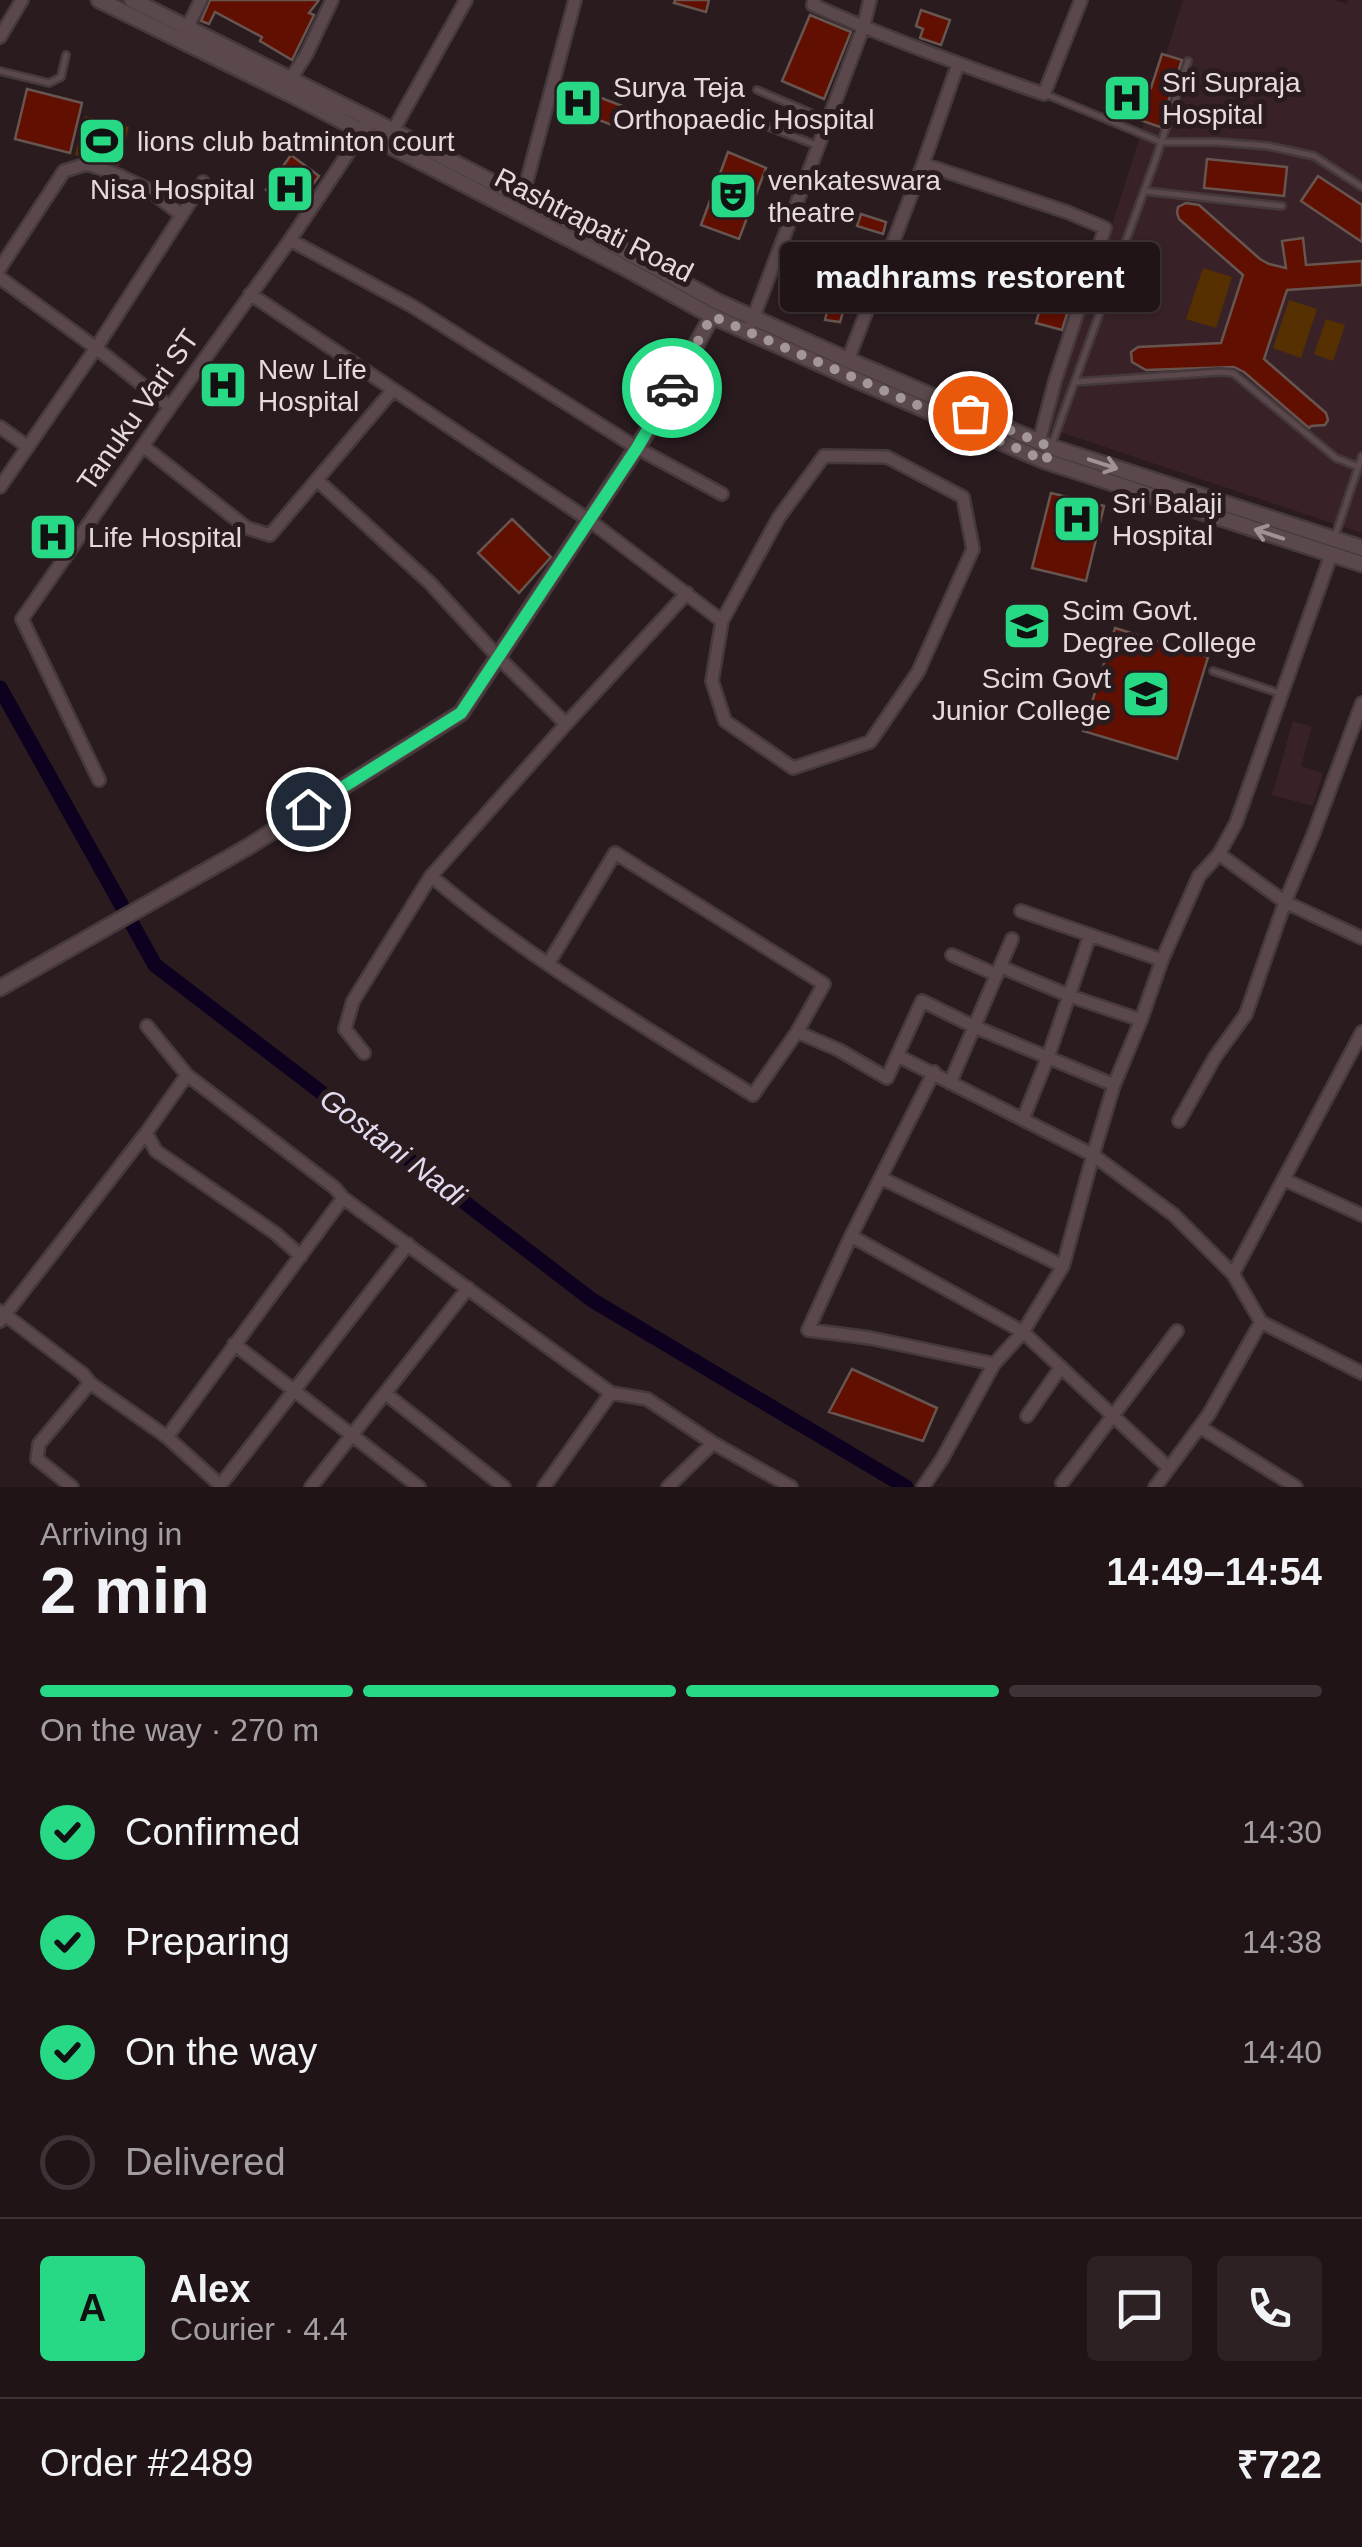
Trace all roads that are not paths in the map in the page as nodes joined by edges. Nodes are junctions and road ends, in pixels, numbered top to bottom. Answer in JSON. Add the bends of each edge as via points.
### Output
{"nodes":[{"id":1,"x":22,"y":0,"type":"edge"},
{"id":2,"x":99,"y":0,"type":"edge"},
{"id":3,"x":132,"y":0,"type":"edge"},
{"id":4,"x":200,"y":0,"type":"edge"},
{"id":5,"x":332,"y":0,"type":"edge"},
{"id":6,"x":466,"y":0,"type":"edge"},
{"id":7,"x":575,"y":0,"type":"edge"},
{"id":8,"x":870,"y":0,"type":"edge"},
{"id":9,"x":1081,"y":0,"type":"edge"},
{"id":10,"x":810,"y":2,"type":"edge"},
{"id":11,"x":863,"y":28,"type":"junction"},
{"id":12,"x":183,"y":34,"type":"junction"},
{"id":13,"x":0,"y":37,"type":"edge"},
{"id":14,"x":66,"y":56,"type":"dead end"},
{"id":15,"x":1188,"y":61,"type":"dead end"},
{"id":16,"x":958,"y":64,"type":"junction"},
{"id":17,"x":0,"y":71,"type":"edge"},
{"id":18,"x":290,"y":80,"type":"junction"},
{"id":19,"x":757,"y":90,"type":"dead end"},
{"id":20,"x":1044,"y":94,"type":"junction"},
{"id":21,"x":748,"y":118,"type":"dead end"},
{"id":22,"x":828,"y":120,"type":"junction"},
{"id":23,"x":366,"y":126,"type":"junction"},
{"id":24,"x":389,"y":138,"type":"junction"},
{"id":25,"x":1161,"y":142,"type":"junction"},
{"id":26,"x":818,"y":146,"type":"junction"},
{"id":27,"x":923,"y":164,"type":"junction"},
{"id":28,"x":203,"y":182,"type":"dead end"},
{"id":29,"x":1362,"y":187,"type":"edge"},
{"id":30,"x":1144,"y":191,"type":"junction"},
{"id":31,"x":522,"y":199,"type":"junction"},
{"id":32,"x":1282,"y":206,"type":"dead end"},
{"id":33,"x":182,"y":215,"type":"junction"},
{"id":34,"x":290,"y":240,"type":"junction"},
{"id":35,"x":0,"y":268,"type":"edge"},
{"id":36,"x":0,"y":278,"type":"edge"},
{"id":37,"x":250,"y":294,"type":"junction"},
{"id":38,"x":712,"y":316,"type":"junction"},
{"id":39,"x":751,"y":325,"type":"junction"},
{"id":40,"x":96,"y":348,"type":"junction"},
{"id":41,"x":848,"y":360,"type":"junction"},
{"id":42,"x":1075,"y":382,"type":"junction"},
{"id":43,"x":392,"y":391,"type":"junction"},
{"id":44,"x":170,"y":407,"type":"junction"},
{"id":45,"x":0,"y":427,"type":"edge"},
{"id":46,"x":28,"y":446,"type":"junction"},
{"id":47,"x":142,"y":446,"type":"junction"},
{"id":48,"x":637,"y":448,"type":"junction"},
{"id":49,"x":1045,"y":450,"type":"junction"},
{"id":50,"x":1362,"y":456,"type":"edge"},
{"id":51,"x":1358,"y":467,"type":"junction"},
{"id":52,"x":317,"y":480,"type":"junction"},
{"id":53,"x":0,"y":487,"type":"edge"},
{"id":54,"x":722,"y":494,"type":"dead end"},
{"id":55,"x":589,"y":520,"type":"junction"},
{"id":56,"x":1333,"y":547,"type":"junction"},
{"id":57,"x":1362,"y":548,"type":"edge"},
{"id":58,"x":1362,"y":564,"type":"edge"},
{"id":59,"x":687,"y":593,"type":"junction"},
{"id":60,"x":722,"y":620,"type":"junction"},
{"id":61,"x":498,"y":657,"type":"junction"},
{"id":62,"x":1212,"y":671,"type":"dead end"},
{"id":63,"x":1282,"y":694,"type":"junction"},
{"id":64,"x":1362,"y":703,"type":"edge"},
{"id":65,"x":566,"y":724,"type":"junction"},
{"id":66,"x":99,"y":780,"type":"dead end"},
{"id":67,"x":1220,"y":854,"type":"junction"},
{"id":68,"x":431,"y":876,"type":"junction"},
{"id":69,"x":1285,"y":902,"type":"junction"},
{"id":70,"x":1021,"y":912,"type":"dead end"},
{"id":71,"x":1090,"y":935,"type":"junction"},
{"id":72,"x":1362,"y":938,"type":"edge"},
{"id":73,"x":1012,"y":939,"type":"dead end"},
{"id":74,"x":952,"y":955,"type":"dead end"},
{"id":75,"x":1162,"y":960,"type":"junction"},
{"id":76,"x":548,"y":964,"type":"junction"},
{"id":77,"x":999,"y":971,"type":"junction"},
{"id":78,"x":0,"y":988,"type":"edge"},
{"id":79,"x":1070,"y":996,"type":"junction"},
{"id":80,"x":1141,"y":1020,"type":"junction"},
{"id":81,"x":147,"y":1026,"type":"dead end"},
{"id":82,"x":975,"y":1028,"type":"junction"},
{"id":83,"x":797,"y":1032,"type":"junction"},
{"id":84,"x":1361,"y":1034,"type":"edge"},
{"id":85,"x":364,"y":1052,"type":"dead end"},
{"id":86,"x":898,"y":1056,"type":"junction"},
{"id":87,"x":1048,"y":1056,"type":"junction"},
{"id":88,"x":934,"y":1072,"type":"junction"},
{"id":89,"x":186,"y":1075,"type":"junction"},
{"id":90,"x":950,"y":1083,"type":"junction"},
{"id":91,"x":1114,"y":1085,"type":"junction"},
{"id":92,"x":1024,"y":1118,"type":"junction"},
{"id":93,"x":1179,"y":1121,"type":"dead end"},
{"id":94,"x":146,"y":1134,"type":"junction"},
{"id":95,"x":1092,"y":1155,"type":"junction"},
{"id":96,"x":881,"y":1178,"type":"junction"},
{"id":97,"x":1284,"y":1180,"type":"junction"},
{"id":98,"x":343,"y":1198,"type":"junction"},
{"id":99,"x":1362,"y":1214,"type":"edge"},
{"id":100,"x":850,"y":1236,"type":"junction"},
{"id":101,"x":408,"y":1244,"type":"junction"},
{"id":102,"x":301,"y":1256,"type":"junction"},
{"id":103,"x":1064,"y":1266,"type":"junction"},
{"id":104,"x":1233,"y":1274,"type":"junction"},
{"id":105,"x":468,"y":1288,"type":"junction"},
{"id":106,"x":2,"y":1315,"type":"edge"},
{"id":107,"x":1261,"y":1322,"type":"junction"},
{"id":108,"x":1177,"y":1330,"type":"dead end"},
{"id":109,"x":1023,"y":1332,"type":"junction"},
{"id":110,"x":234,"y":1344,"type":"junction"},
{"id":111,"x":994,"y":1364,"type":"junction"},
{"id":112,"x":1061,"y":1367,"type":"junction"},
{"id":113,"x":1362,"y":1372,"type":"edge"},
{"id":114,"x":90,"y":1383,"type":"junction"},
{"id":115,"x":294,"y":1390,"type":"junction"},
{"id":116,"x":611,"y":1393,"type":"junction"},
{"id":117,"x":386,"y":1394,"type":"junction"},
{"id":118,"x":1028,"y":1416,"type":"dead end"},
{"id":119,"x":1112,"y":1416,"type":"junction"},
{"id":120,"x":1200,"y":1427,"type":"junction"},
{"id":121,"x":350,"y":1436,"type":"junction"},
{"id":122,"x":166,"y":1437,"type":"junction"},
{"id":123,"x":713,"y":1442,"type":"junction"},
{"id":124,"x":1169,"y":1468,"type":"junction"},
{"id":125,"x":1062,"y":1483,"type":"dead end"},
{"id":126,"x":219,"y":1486,"type":"edge"},
{"id":127,"x":72,"y":1487,"type":"edge"},
{"id":128,"x":311,"y":1487,"type":"edge"},
{"id":129,"x":418,"y":1487,"type":"edge"},
{"id":130,"x":504,"y":1487,"type":"edge"},
{"id":131,"x":544,"y":1487,"type":"edge"},
{"id":132,"x":668,"y":1487,"type":"edge"},
{"id":133,"x":791,"y":1487,"type":"edge"},
{"id":134,"x":923,"y":1487,"type":"edge"},
{"id":135,"x":1155,"y":1487,"type":"edge"},
{"id":136,"x":1296,"y":1487,"type":"edge"}],
"edges":[{"from":1,"to":13,"type":"street"},
{"from":2,"to":12,"type":"street","name":"Rashtrapati Road"},
{"from":3,"to":12,"type":"street","name":"Rashtrapati Road"},
{"from":4,"to":12,"type":"street"},
{"from":5,"to":18,"type":"street"},
{"from":6,"to":24,"type":"street"},
{"from":7,"to":31,"type":"street"},
{"from":8,"to":11,"type":"street"},
{"from":9,"to":20,"type":"street"},
{"from":10,"to":11,"type":"street"},
{"from":11,"to":16,"type":"street"},
{"from":11,"to":22,"type":"street"},
{"from":12,"to":18,"type":"street","name":"Rashtrapati Road"},
{"from":12,"to":23,"type":"street","name":"Rashtrapati Road"},
{"from":14,"to":17,"type":"lane","via":[[61,77],[50,83]]},
{"from":15,"to":25,"type":"lane"},
{"from":16,"to":20,"type":"street"},
{"from":16,"to":27,"type":"street"},
{"from":18,"to":23,"type":"street","name":"Rashtrapati Road"},
{"from":19,"to":22,"type":"lane"},
{"from":20,"to":25,"type":"lane"},
{"from":21,"to":26,"type":"lane"},
{"from":22,"to":26,"type":"street"},
{"from":23,"to":24,"type":"street","name":"Rashtrapati Road"},
{"from":23,"to":34,"type":"street","name":"Tanuku Vari ST"},
{"from":24,"to":31,"type":"street","name":"Rashtrapati Road"},
{"from":24,"to":38,"type":"street","name":"Rashtrapati Road"},
{"from":25,"to":29,"type":"lane","via":[[1268,146],[1314,156]]},
{"from":25,"to":30,"type":"lane"},
{"from":26,"to":39,"type":"street"},
{"from":27,"to":41,"type":"street"},
{"from":27,"to":49,"type":"street","via":[[1105,228],[1056,381]]},
{"from":28,"to":33,"type":"street"},
{"from":30,"to":32,"type":"lane"},
{"from":30,"to":42,"type":"lane"},
{"from":31,"to":39,"type":"street","name":"Rashtrapati Road"},
{"from":33,"to":35,"type":"street","via":[[147,189],[87,164],[64,171]]},
{"from":33,"to":40,"type":"street"},
{"from":34,"to":37,"type":"street","name":"Tanuku Vari ST"},
{"from":34,"to":48,"type":"street","via":[[412,306]]},
{"from":36,"to":40,"type":"street"},
{"from":37,"to":43,"type":"street"},
{"from":37,"to":44,"type":"street","name":"Tanuku Vari ST"},
{"from":38,"to":39,"type":"street","name":"Rashtrapati Road"},
{"from":38,"to":48,"type":"street"},
{"from":39,"to":41,"type":"street","name":"Rashtrapati Road"},
{"from":39,"to":49,"type":"street","name":"Rashtrapati Road"},
{"from":40,"to":44,"type":"street"},
{"from":40,"to":46,"type":"street"},
{"from":41,"to":49,"type":"street","name":"Rashtrapati Road"},
{"from":42,"to":49,"type":"lane"},
{"from":42,"to":51,"type":"lane","via":[[1233,373],[1336,458]]},
{"from":43,"to":52,"type":"street"},
{"from":43,"to":55,"type":"street"},
{"from":44,"to":47,"type":"street","name":"Tanuku Vari ST"},
{"from":45,"to":46,"type":"street"},
{"from":46,"to":53,"type":"street"},
{"from":47,"to":52,"type":"street","via":[[248,528],[270,535]]},
{"from":47,"to":66,"type":"street","name":"Tanuku Vari ST","via":[[22,619]]},
{"from":48,"to":54,"type":"street"},
{"from":48,"to":55,"type":"street"},
{"from":49,"to":56,"type":"street","name":"Rashtrapati Road"},
{"from":50,"to":51,"type":"lane"},
{"from":51,"to":56,"type":"lane"},
{"from":52,"to":61,"type":"street","via":[[430,582]]},
{"from":55,"to":59,"type":"street"},
{"from":55,"to":61,"type":"street"},
{"from":56,"to":57,"type":"street","name":"Rashtrapati Road"},
{"from":56,"to":58,"type":"street","name":"Rashtrapati Road"},
{"from":56,"to":63,"type":"street"},
{"from":59,"to":60,"type":"street"},
{"from":59,"to":65,"type":"street"},
{"from":60,"to":60,"type":"street","via":[[712,682],[725,721],[793,768],[870,742],[918,672],[973,549],[963,497],[887,457],[824,456],[779,517]]},
{"from":61,"to":65,"type":"street"},
{"from":61,"to":78,"type":"street","via":[[461,713],[246,848]]},
{"from":62,"to":63,"type":"lane"},
{"from":63,"to":67,"type":"street"},
{"from":64,"to":69,"type":"street"},
{"from":65,"to":68,"type":"street"},
{"from":67,"to":69,"type":"street"},
{"from":67,"to":75,"type":"street","via":[[1199,876]]},
{"from":68,"to":76,"type":"street"},
{"from":68,"to":85,"type":"street","via":[[352,1001],[345,1029]]},
{"from":69,"to":72,"type":"street"},
{"from":69,"to":93,"type":"street","via":[[1246,1014]]},
{"from":70,"to":71,"type":"street"},
{"from":71,"to":75,"type":"street"},
{"from":71,"to":79,"type":"street"},
{"from":73,"to":77,"type":"street"},
{"from":74,"to":77,"type":"street"},
{"from":75,"to":80,"type":"street"},
{"from":76,"to":83,"type":"street","via":[[754,1095]]},
{"from":76,"to":83,"type":"street","via":[[615,853],[824,984]]},
{"from":77,"to":79,"type":"street"},
{"from":77,"to":82,"type":"street"},
{"from":79,"to":80,"type":"street"},
{"from":79,"to":87,"type":"street"},
{"from":80,"to":91,"type":"street"},
{"from":81,"to":89,"type":"street"},
{"from":82,"to":86,"type":"street","via":[[922,1000]]},
{"from":82,"to":87,"type":"street"},
{"from":82,"to":90,"type":"street"},
{"from":83,"to":86,"type":"street","via":[[887,1078]]},
{"from":84,"to":97,"type":"street"},
{"from":86,"to":88,"type":"street"},
{"from":87,"to":91,"type":"street"},
{"from":87,"to":92,"type":"street"},
{"from":88,"to":90,"type":"street"},
{"from":88,"to":96,"type":"street"},
{"from":89,"to":94,"type":"street"},
{"from":89,"to":98,"type":"street"},
{"from":90,"to":92,"type":"street"},
{"from":91,"to":95,"type":"street"},
{"from":92,"to":95,"type":"street"},
{"from":94,"to":102,"type":"street","via":[[156,1151]]},
{"from":94,"to":106,"type":"street"},
{"from":95,"to":103,"type":"street"},
{"from":95,"to":104,"type":"street","via":[[1174,1215]]},
{"from":96,"to":100,"type":"street"},
{"from":96,"to":103,"type":"street"},
{"from":97,"to":99,"type":"street"},
{"from":97,"to":104,"type":"street"},
{"from":98,"to":101,"type":"street"},
{"from":98,"to":102,"type":"street"},
{"from":100,"to":109,"type":"street"},
{"from":100,"to":111,"type":"street","via":[[808,1330]]},
{"from":101,"to":105,"type":"street"},
{"from":101,"to":115,"type":"street"},
{"from":102,"to":110,"type":"street"},
{"from":103,"to":109,"type":"street"},
{"from":104,"to":107,"type":"street"},
{"from":105,"to":116,"type":"street"},
{"from":105,"to":117,"type":"street"},
{"from":106,"to":114,"type":"street"},
{"from":107,"to":113,"type":"street"},
{"from":107,"to":120,"type":"street"},
{"from":108,"to":119,"type":"street"},
{"from":109,"to":111,"type":"street"},
{"from":109,"to":112,"type":"street"},
{"from":110,"to":115,"type":"street"},
{"from":110,"to":122,"type":"street"},
{"from":111,"to":134,"type":"street"},
{"from":112,"to":118,"type":"street"},
{"from":112,"to":119,"type":"street"},
{"from":114,"to":122,"type":"street"},
{"from":114,"to":127,"type":"street","via":[[39,1444],[37,1458]]},
{"from":115,"to":121,"type":"street"},
{"from":115,"to":126,"type":"street"},
{"from":116,"to":123,"type":"street","via":[[647,1400]]},
{"from":116,"to":131,"type":"street"},
{"from":117,"to":121,"type":"street"},
{"from":117,"to":130,"type":"street"},
{"from":119,"to":124,"type":"street"},
{"from":119,"to":125,"type":"street"},
{"from":120,"to":124,"type":"street"},
{"from":120,"to":136,"type":"street"},
{"from":121,"to":128,"type":"street"},
{"from":121,"to":129,"type":"street"},
{"from":122,"to":126,"type":"street"},
{"from":123,"to":132,"type":"street"},
{"from":123,"to":133,"type":"street"},
{"from":124,"to":135,"type":"street"}]}
